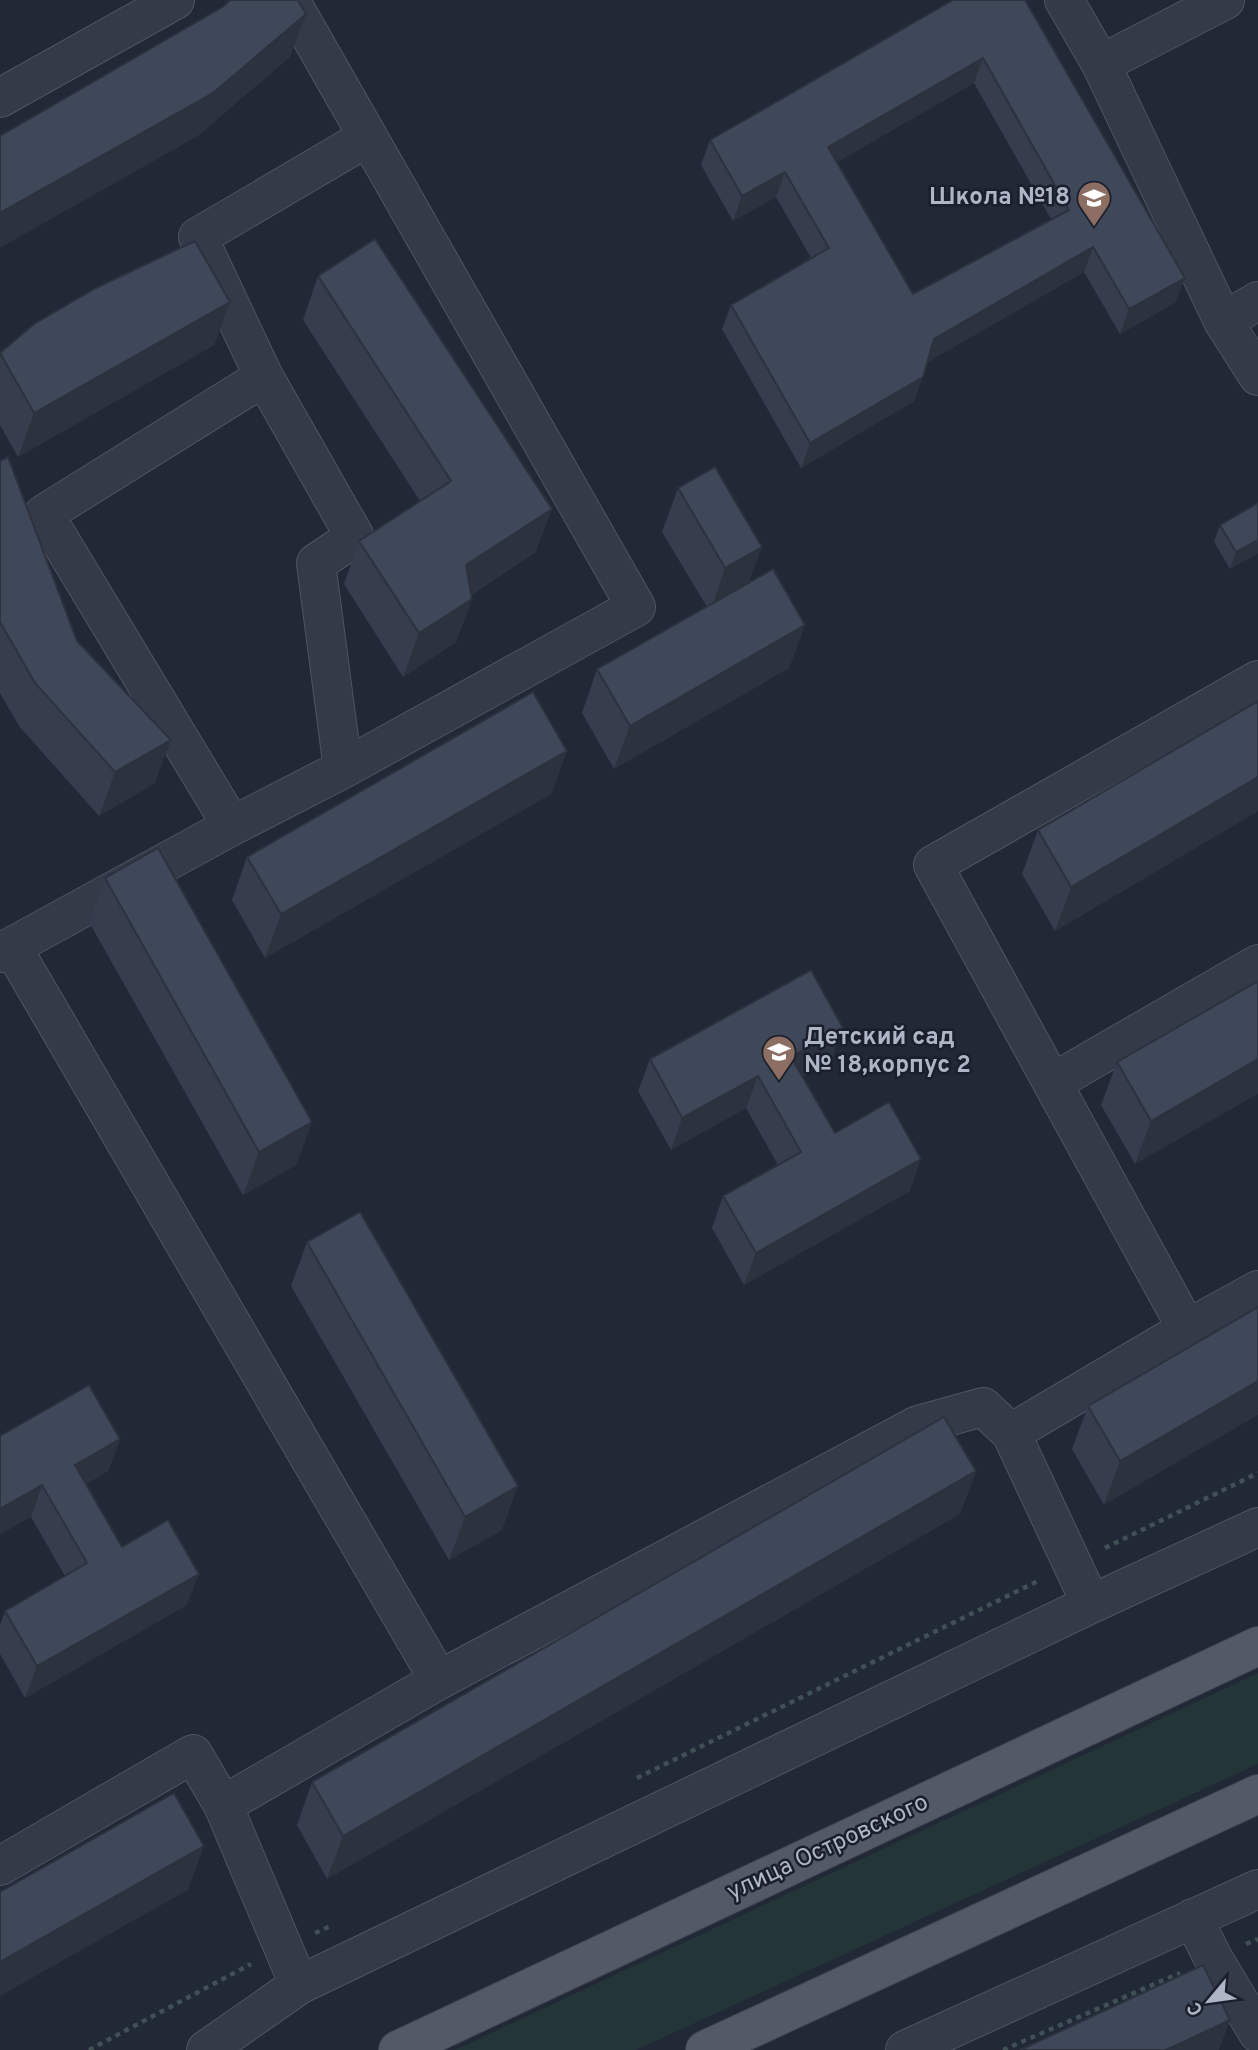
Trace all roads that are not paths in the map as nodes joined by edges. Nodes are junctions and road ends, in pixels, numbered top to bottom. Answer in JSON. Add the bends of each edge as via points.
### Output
{"nodes":[{"id":1,"x":175,"y":0,"type":"edge"},
{"id":2,"x":290,"y":0,"type":"edge"},
{"id":3,"x":1064,"y":0,"type":"edge"},
{"id":4,"x":1225,"y":0,"type":"edge"},
{"id":5,"x":1101,"y":64,"type":"junction"},
{"id":6,"x":0,"y":97,"type":"edge"},
{"id":7,"x":368,"y":137,"type":"junction"},
{"id":8,"x":1258,"y":301,"type":"edge"},
{"id":9,"x":1223,"y":321,"type":"junction"},
{"id":10,"x":1258,"y":376,"type":"edge"},
{"id":11,"x":264,"y":377,"type":"junction"},
{"id":12,"x":11,"y":491,"type":"edge"},
{"id":13,"x":44,"y":514,"type":"junction"},
{"id":14,"x":1258,"y":680,"type":"edge"},
{"id":15,"x":343,"y":769,"type":"junction"},
{"id":16,"x":232,"y":826,"type":"junction"},
{"id":17,"x":6,"y":950,"type":"edge"},
{"id":18,"x":1258,"y":964,"type":"edge"},
{"id":19,"x":1052,"y":1083,"type":"junction"},
{"id":20,"x":1258,"y":1290,"type":"edge"},
{"id":21,"x":1186,"y":1329,"type":"junction"},
{"id":22,"x":1011,"y":1433,"type":"junction"},
{"id":23,"x":1258,"y":1527,"type":"edge"},
{"id":24,"x":1091,"y":1604,"type":"junction"},
{"id":25,"x":1258,"y":1646,"type":"edge"},
{"id":26,"x":439,"y":1679,"type":"junction"},
{"id":27,"x":1258,"y":1794,"type":"edge"},
{"id":28,"x":223,"y":1805,"type":"junction"},
{"id":29,"x":5,"y":1853,"type":"edge"},
{"id":30,"x":1258,"y":1889,"type":"edge"},
{"id":31,"x":1193,"y":1918,"type":"junction"},
{"id":32,"x":299,"y":1985,"type":"junction"},
{"id":33,"x":1258,"y":2033,"type":"edge"},
{"id":34,"x":205,"y":2050,"type":"edge"},
{"id":35,"x":398,"y":2050,"type":"edge"},
{"id":36,"x":705,"y":2050,"type":"edge"},
{"id":37,"x":905,"y":2050,"type":"edge"}],
"edges":[{"from":1,"to":6,"type":"lane"},
{"from":2,"to":7,"type":"lane"},
{"from":3,"to":5,"type":"lane"},
{"from":4,"to":5,"type":"lane"},
{"from":5,"to":9,"type":"lane"},
{"from":7,"to":11,"type":"lane","via":[[198,237]]},
{"from":7,"to":15,"type":"lane","via":[[636,607]]},
{"from":8,"to":9,"type":"lane"},
{"from":9,"to":10,"type":"lane"},
{"from":11,"to":13,"type":"lane"},
{"from":11,"to":15,"type":"lane","via":[[355,537],[316,563]]},
{"from":12,"to":13,"type":"lane"},
{"from":13,"to":16,"type":"lane"},
{"from":14,"to":19,"type":"lane","via":[[933,865]]},
{"from":15,"to":16,"type":"lane"},
{"from":16,"to":17,"type":"lane"},
{"from":17,"to":26,"type":"lane"},
{"from":18,"to":19,"type":"lane"},
{"from":19,"to":21,"type":"lane"},
{"from":20,"to":21,"type":"lane"},
{"from":21,"to":22,"type":"lane"},
{"from":22,"to":24,"type":"lane"},
{"from":22,"to":26,"type":"lane","via":[[983,1407],[918,1425]]},
{"from":23,"to":24,"type":"lane"},
{"from":24,"to":32,"type":"lane"},
{"from":25,"to":35,"type":"main road","name":"улица Островского"},
{"from":26,"to":28,"type":"lane"},
{"from":27,"to":36,"type":"main road"},
{"from":28,"to":29,"type":"lane","via":[[194,1754]]},
{"from":28,"to":32,"type":"lane"},
{"from":30,"to":31,"type":"lane"},
{"from":31,"to":33,"type":"lane"},
{"from":31,"to":37,"type":"lane"},
{"from":32,"to":34,"type":"lane"}]}
